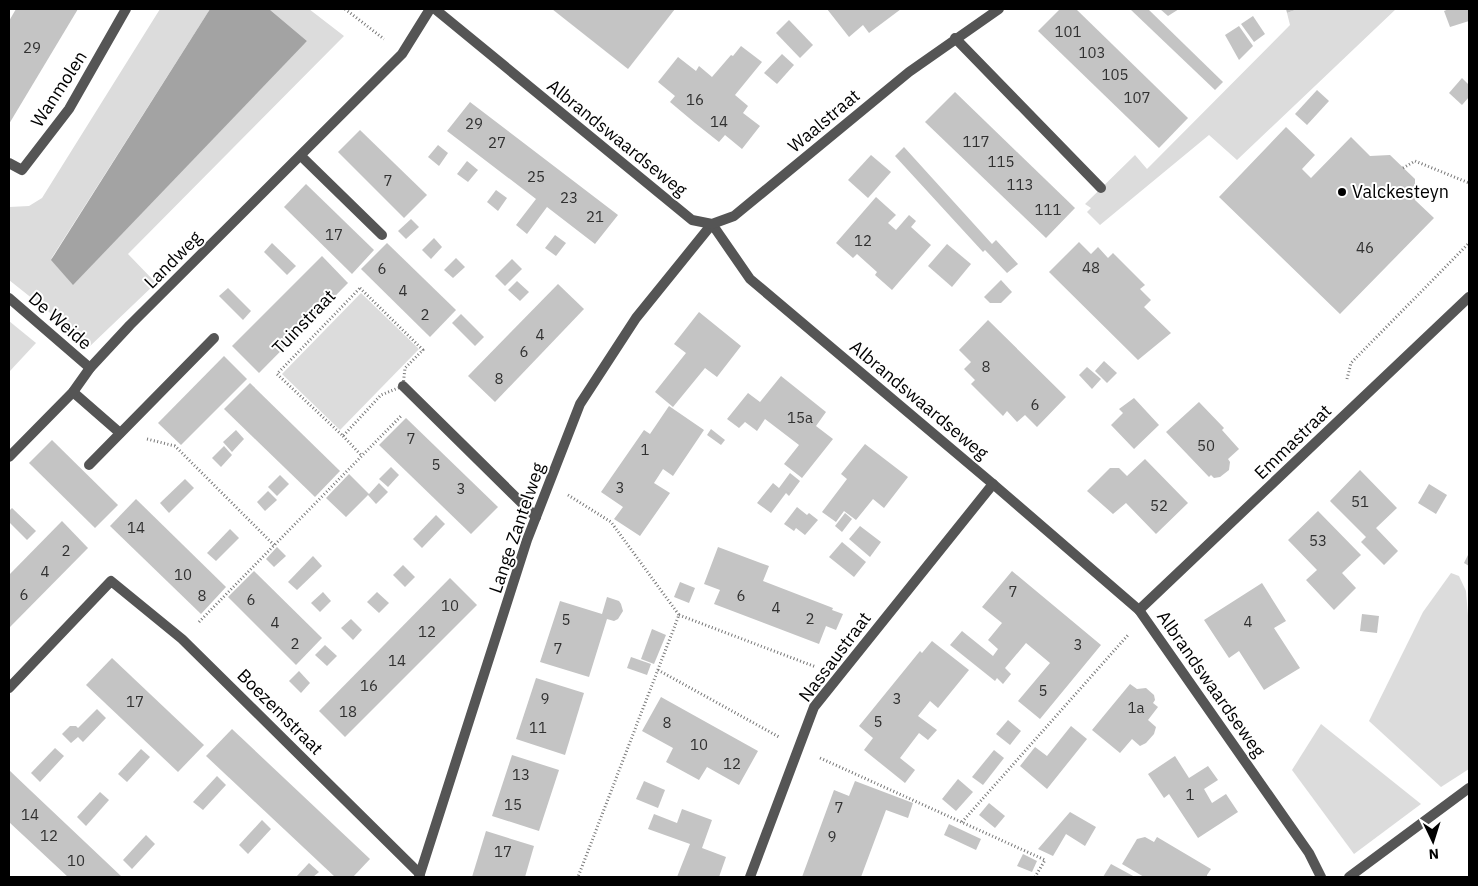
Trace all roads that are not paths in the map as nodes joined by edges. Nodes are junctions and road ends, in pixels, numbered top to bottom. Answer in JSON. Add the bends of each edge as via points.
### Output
{"nodes":[{"id":1,"x":126,"y":9,"type":"edge"},
{"id":2,"x":430,"y":9,"type":"edge"},
{"id":3,"x":435,"y":9,"type":"edge"},
{"id":4,"x":998,"y":9,"type":"edge"},
{"id":5,"x":955,"y":38,"type":"junction"},
{"id":6,"x":301,"y":156,"type":"junction"},
{"id":7,"x":9,"y":163,"type":"edge"},
{"id":8,"x":1101,"y":188,"type":"dead end"},
{"id":9,"x":712,"y":224,"type":"junction"},
{"id":10,"x":382,"y":235,"type":"dead end"},
{"id":11,"x":1469,"y":297,"type":"edge"},
{"id":12,"x":9,"y":298,"type":"edge"},
{"id":13,"x":214,"y":338,"type":"dead end"},
{"id":14,"x":90,"y":368,"type":"junction"},
{"id":15,"x":403,"y":386,"type":"road end"},
{"id":16,"x":73,"y":392,"type":"junction"},
{"id":17,"x":120,"y":433,"type":"junction"},
{"id":18,"x":9,"y":457,"type":"edge"},
{"id":19,"x":89,"y":465,"type":"dead end"},
{"id":20,"x":993,"y":484,"type":"junction"},
{"id":21,"x":536,"y":517,"type":"junction"},
{"id":22,"x":1142,"y":613,"type":"junction"},
{"id":23,"x":9,"y":688,"type":"edge"},
{"id":24,"x":1469,"y":788,"type":"edge"},
{"id":25,"x":420,"y":876,"type":"edge"},
{"id":26,"x":750,"y":877,"type":"edge"},
{"id":27,"x":1322,"y":877,"type":"edge"},
{"id":28,"x":1349,"y":877,"type":"edge"}],
"edges":[{"from":1,"to":7,"type":"street","name":"Wanmolen","via":[[69,109],[22,170]]},
{"from":2,"to":6,"type":"street","name":"Landweg","via":[[402,54]]},
{"from":3,"to":9,"type":"street","name":"Albrandswaardseweg","via":[[692,220]]},
{"from":4,"to":5,"type":"street","name":"Waalstraat"},
{"from":5,"to":8,"type":"street"},
{"from":5,"to":9,"type":"street","name":"Waalstraat","via":[[908,72],[734,216]]},
{"from":6,"to":10,"type":"street"},
{"from":6,"to":14,"type":"street","name":"Landweg"},
{"from":9,"to":20,"type":"street","name":"Albrandswaardseweg","via":[[750,278]]},
{"from":9,"to":21,"type":"street","name":"Lange Zantelweg","via":[[636,318],[580,404]]},
{"from":11,"to":22,"type":"street","name":"Emmastraat"},
{"from":12,"to":14,"type":"street","name":"De Weide"},
{"from":13,"to":17,"type":"street"},
{"from":14,"to":16,"type":"street","name":"Landweg"},
{"from":15,"to":21,"type":"street"},
{"from":16,"to":17,"type":"street"},
{"from":16,"to":18,"type":"street","name":"Landweg"},
{"from":17,"to":19,"type":"street"},
{"from":20,"to":22,"type":"street","name":"Albrandswaardseweg"},
{"from":20,"to":26,"type":"street","name":"Nassaustraat","via":[[814,707]]},
{"from":21,"to":25,"type":"street","name":"Lange Zantelweg"},
{"from":22,"to":27,"type":"street","name":"Albrandswaardseweg"},
{"from":23,"to":25,"type":"street","name":"Boezemstraat","via":[[111,580],[182,639]]},
{"from":24,"to":28,"type":"street"}]}
